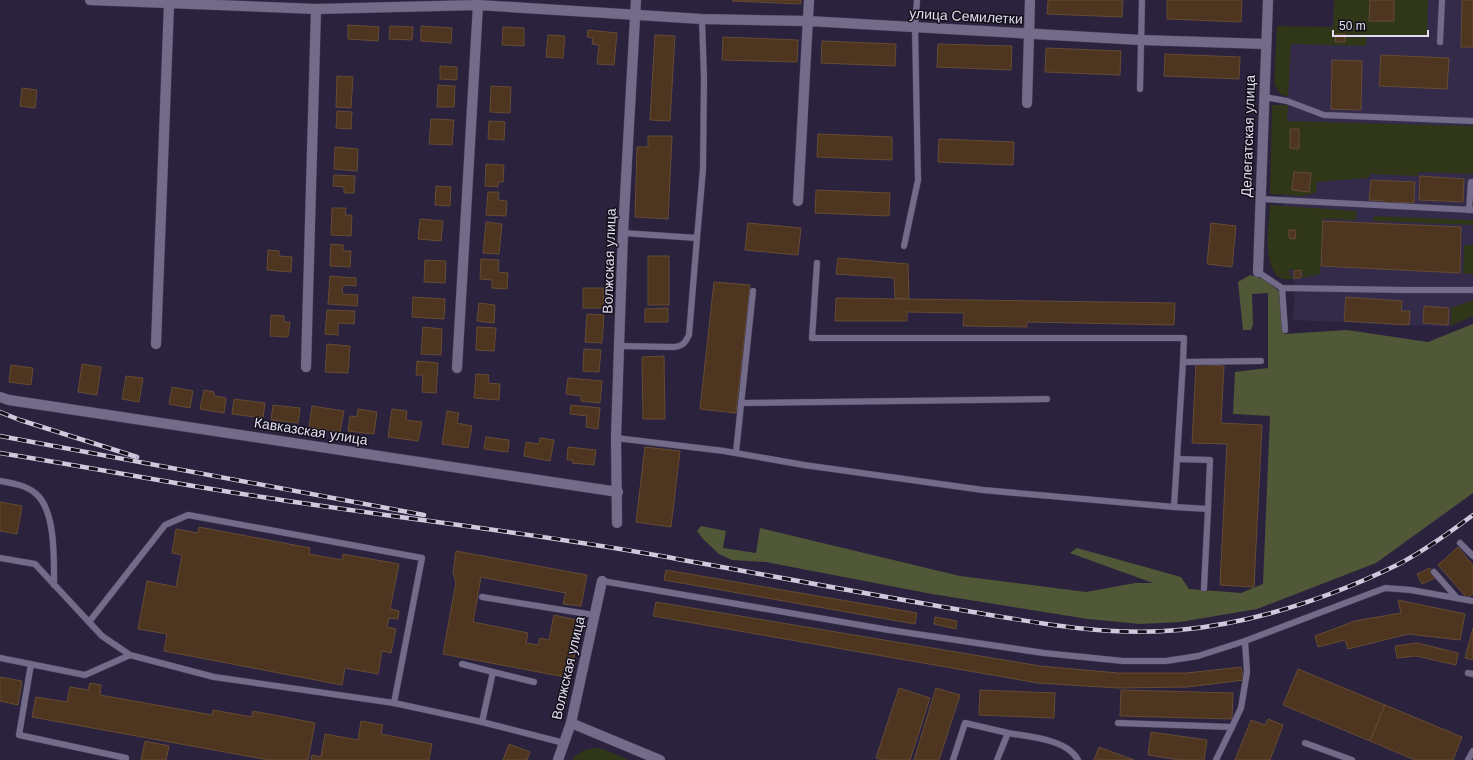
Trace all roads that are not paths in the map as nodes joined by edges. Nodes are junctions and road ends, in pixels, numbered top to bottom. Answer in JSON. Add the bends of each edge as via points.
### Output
{"nodes":[{"id":1,"x":90,"y":0,"type":"edge"},
{"id":2,"x":636,"y":0,"type":"edge"},
{"id":3,"x":809,"y":0,"type":"edge"},
{"id":4,"x":917,"y":0,"type":"edge"},
{"id":5,"x":1030,"y":0,"type":"edge"},
{"id":6,"x":1142,"y":0,"type":"edge"},
{"id":7,"x":1268,"y":0,"type":"edge"},
{"id":8,"x":1442,"y":0,"type":"edge"},
{"id":9,"x":169,"y":4,"type":"junction"},
{"id":10,"x":478,"y":5,"type":"junction"},
{"id":11,"x":316,"y":9,"type":"junction"},
{"id":12,"x":635,"y":15,"type":"junction"},
{"id":13,"x":702,"y":19,"type":"junction"},
{"id":14,"x":808,"y":21,"type":"junction"},
{"id":15,"x":915,"y":27,"type":"junction"},
{"id":16,"x":1028,"y":33,"type":"junction"},
{"id":17,"x":1141,"y":40,"type":"junction"},
{"id":18,"x":1440,"y":42,"type":"dead end"},
{"id":19,"x":1266,"y":44,"type":"junction"},
{"id":20,"x":1140,"y":89,"type":"dead end"},
{"id":21,"x":1264,"y":97,"type":"junction"},
{"id":22,"x":1027,"y":103,"type":"dead end"},
{"id":23,"x":1473,"y":121,"type":"edge"},
{"id":24,"x":1473,"y":182,"type":"edge"},
{"id":25,"x":1260,"y":199,"type":"junction"},
{"id":26,"x":798,"y":200,"type":"dead end"},
{"id":27,"x":1471,"y":210,"type":"edge"},
{"id":28,"x":623,"y":233,"type":"junction"},
{"id":29,"x":697,"y":238,"type":"junction"},
{"id":30,"x":904,"y":246,"type":"dead end"},
{"id":31,"x":817,"y":263,"type":"dead end"},
{"id":32,"x":1258,"y":272,"type":"joint"},
{"id":33,"x":1282,"y":288,"type":"junction"},
{"id":34,"x":753,"y":290,"type":"dead end"},
{"id":35,"x":1473,"y":290,"type":"edge"},
{"id":36,"x":1285,"y":330,"type":"dead end"},
{"id":37,"x":156,"y":344,"type":"dead end"},
{"id":38,"x":619,"y":346,"type":"junction"},
{"id":39,"x":1261,"y":361,"type":"dead end"},
{"id":40,"x":1183,"y":362,"type":"junction"},
{"id":41,"x":306,"y":366,"type":"dead end"},
{"id":42,"x":457,"y":368,"type":"dead end"},
{"id":43,"x":0,"y":397,"type":"edge"},
{"id":44,"x":1047,"y":399,"type":"dead end"},
{"id":45,"x":741,"y":403,"type":"junction"},
{"id":46,"x":616,"y":438,"type":"junction"},
{"id":47,"x":736,"y":452,"type":"junction"},
{"id":48,"x":1177,"y":459,"type":"junction"},
{"id":49,"x":0,"y":481,"type":"edge"},
{"id":50,"x":618,"y":492,"type":"junction"},
{"id":51,"x":1174,"y":507,"type":"junction"},
{"id":52,"x":1208,"y":509,"type":"junction"},
{"id":53,"x":617,"y":523,"type":"dead end"},
{"id":54,"x":1460,"y":543,"type":"dead end"},
{"id":55,"x":1473,"y":556,"type":"edge"},
{"id":56,"x":0,"y":558,"type":"edge"},
{"id":57,"x":1434,"y":572,"type":"dead end"},
{"id":58,"x":602,"y":581,"type":"joint"},
{"id":59,"x":54,"y":585,"type":"junction"},
{"id":60,"x":1204,"y":588,"type":"dead end"},
{"id":61,"x":482,"y":597,"type":"dead end"},
{"id":62,"x":1457,"y":598,"type":"junction"},
{"id":63,"x":1473,"y":601,"type":"edge"},
{"id":64,"x":594,"y":615,"type":"junction"},
{"id":65,"x":89,"y":622,"type":"junction"},
{"id":66,"x":1245,"y":641,"type":"junction"},
{"id":67,"x":130,"y":655,"type":"junction"},
{"id":68,"x":0,"y":658,"type":"edge"},
{"id":69,"x":31,"y":664,"type":"junction"},
{"id":70,"x":462,"y":664,"type":"dead end"},
{"id":71,"x":493,"y":672,"type":"junction"},
{"id":72,"x":534,"y":682,"type":"dead end"},
{"id":73,"x":394,"y":703,"type":"junction"},
{"id":74,"x":482,"y":722,"type":"junction"},
{"id":75,"x":571,"y":723,"type":"junction"},
{"id":76,"x":1118,"y":723,"type":"dead end"},
{"id":77,"x":1232,"y":727,"type":"junction"},
{"id":78,"x":1008,"y":733,"type":"junction"},
{"id":79,"x":564,"y":743,"type":"junction"},
{"id":80,"x":1305,"y":743,"type":"dead end"},
{"id":81,"x":1473,"y":751,"type":"edge"},
{"id":82,"x":126,"y":758,"type":"dead end"},
{"id":83,"x":558,"y":760,"type":"edge"},
{"id":84,"x":660,"y":760,"type":"edge"},
{"id":85,"x":953,"y":760,"type":"edge"},
{"id":86,"x":997,"y":760,"type":"edge"},
{"id":87,"x":1078,"y":760,"type":"edge"},
{"id":88,"x":1216,"y":760,"type":"edge"},
{"id":89,"x":1352,"y":760,"type":"edge"},
{"id":90,"x":1468,"y":760,"type":"edge"}],
"edges":[{"from":1,"to":9,"type":"street","name":"улица Семилетки"},
{"from":2,"to":12,"type":"street","name":"Волжская улица"},
{"from":3,"to":14,"type":"street"},
{"from":4,"to":15,"type":"lane"},
{"from":5,"to":16,"type":"street"},
{"from":6,"to":17,"type":"lane"},
{"from":7,"to":19,"type":"street","name":"Делегатская улица"},
{"from":8,"to":18,"type":"lane"},
{"from":9,"to":11,"type":"street","name":"улица Семилетки"},
{"from":9,"to":37,"type":"street"},
{"from":10,"to":11,"type":"street","name":"улица Семилетки"},
{"from":10,"to":12,"type":"street","name":"улица Семилетки"},
{"from":10,"to":42,"type":"street"},
{"from":11,"to":41,"type":"street"},
{"from":12,"to":13,"type":"street","name":"улица Семилетки"},
{"from":12,"to":28,"type":"street","name":"Волжская улица"},
{"from":13,"to":14,"type":"street","name":"улица Семилетки"},
{"from":13,"to":29,"type":"lane","via":[[703,169]]},
{"from":14,"to":15,"type":"street","name":"улица Семилетки"},
{"from":14,"to":26,"type":"street"},
{"from":15,"to":16,"type":"street","name":"улица Семилетки"},
{"from":15,"to":30,"type":"lane","via":[[918,180]]},
{"from":16,"to":17,"type":"street","name":"улица Семилетки"},
{"from":16,"to":22,"type":"street"},
{"from":17,"to":19,"type":"street","name":"улица Семилетки"},
{"from":17,"to":20,"type":"lane"},
{"from":19,"to":21,"type":"street","name":"Делегатская улица"},
{"from":21,"to":23,"type":"lane","via":[[1287,101],[1324,115]]},
{"from":21,"to":25,"type":"street","name":"Делегатская улица"},
{"from":24,"to":27,"type":"lane"},
{"from":25,"to":27,"type":"lane"},
{"from":25,"to":32,"type":"street","name":"Делегатская улица"},
{"from":28,"to":29,"type":"lane"},
{"from":28,"to":38,"type":"street","name":"Волжская улица"},
{"from":29,"to":38,"type":"lane","via":[[689,335],[686,342],[674,347]]},
{"from":31,"to":40,"type":"lane","via":[[812,338],[1184,338]]},
{"from":32,"to":33,"type":"lane"},
{"from":33,"to":35,"type":"lane"},
{"from":33,"to":36,"type":"lane"},
{"from":34,"to":45,"type":"lane"},
{"from":38,"to":46,"type":"street","name":"Волжская улица"},
{"from":39,"to":40,"type":"lane"},
{"from":40,"to":48,"type":"lane"},
{"from":43,"to":50,"type":"street","name":"Кавказская улица"},
{"from":44,"to":45,"type":"lane"},
{"from":45,"to":47,"type":"lane"},
{"from":46,"to":47,"type":"lane"},
{"from":46,"to":50,"type":"street","name":"Волжская улица"},
{"from":47,"to":51,"type":"lane","via":[[804,465],[983,490]]},
{"from":48,"to":51,"type":"lane"},
{"from":48,"to":52,"type":"lane","via":[[1210,460]]},
{"from":49,"to":59,"type":"lane","via":[[16,484],[35,493],[44,505],[54,550]]},
{"from":50,"to":53,"type":"street","name":"Волжская улица"},
{"from":51,"to":52,"type":"lane"},
{"from":52,"to":60,"type":"lane"},
{"from":54,"to":55,"type":"lane"},
{"from":56,"to":59,"type":"lane","via":[[34,564]]},
{"from":57,"to":62,"type":"lane"},
{"from":58,"to":64,"type":"street","name":"Волжская улица"},
{"from":58,"to":66,"type":"lane","via":[[889,630],[1044,653],[1123,661],[1184,659]]},
{"from":59,"to":65,"type":"lane"},
{"from":61,"to":64,"type":"lane"},
{"from":62,"to":63,"type":"lane"},
{"from":62,"to":66,"type":"lane","via":[[1385,588]]},
{"from":64,"to":75,"type":"street","name":"Волжская улица"},
{"from":65,"to":67,"type":"lane","via":[[102,636]]},
{"from":65,"to":73,"type":"lane","via":[[165,525],[188,515],[422,558]]},
{"from":66,"to":77,"type":"lane","via":[[1247,672],[1241,708]]},
{"from":67,"to":69,"type":"lane","via":[[85,675]]},
{"from":67,"to":73,"type":"lane","via":[[214,677]]},
{"from":68,"to":69,"type":"lane"},
{"from":69,"to":82,"type":"lane","via":[[19,735]]},
{"from":70,"to":71,"type":"lane"},
{"from":71,"to":72,"type":"lane"},
{"from":71,"to":74,"type":"lane"},
{"from":73,"to":74,"type":"lane"},
{"from":74,"to":79,"type":"lane"},
{"from":75,"to":79,"type":"street","name":"Волжская улица"},
{"from":75,"to":84,"type":"street"},
{"from":76,"to":77,"type":"lane"},
{"from":77,"to":88,"type":"lane"},
{"from":78,"to":85,"type":"lane","via":[[965,723]]},
{"from":78,"to":86,"type":"lane"},
{"from":78,"to":87,"type":"lane","via":[[1059,744],[1068,748]]},
{"from":79,"to":83,"type":"street","name":"Волжская улица"},
{"from":80,"to":89,"type":"lane"},
{"from":81,"to":90,"type":"lane"}]}
